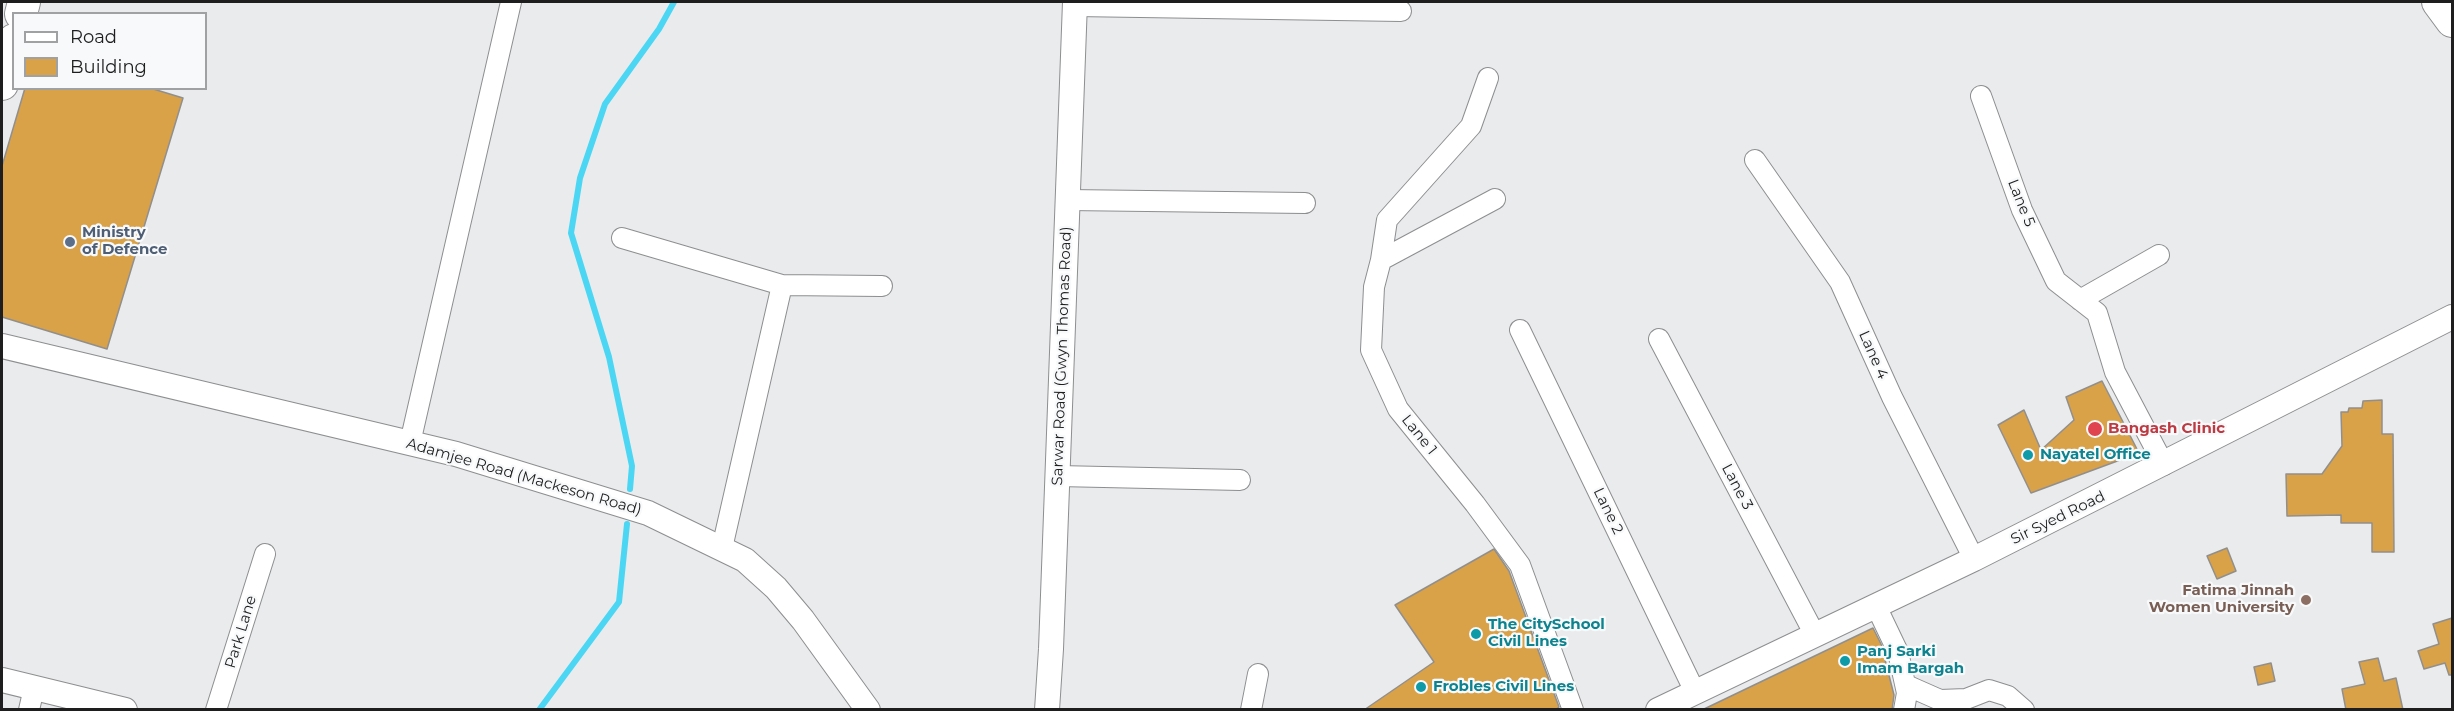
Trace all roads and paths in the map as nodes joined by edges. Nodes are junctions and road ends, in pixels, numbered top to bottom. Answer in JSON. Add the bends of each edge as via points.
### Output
{"nodes":[{"id":1,"x":511,"y":2,"type":"edge"},
{"id":2,"x":2438,"y":2,"type":"edge"},
{"id":3,"x":1075,"y":4,"type":"edge"},
{"id":4,"x":1401,"y":11,"type":"dead end"},
{"id":5,"x":2452,"y":21,"type":"edge"},
{"id":6,"x":12,"y":47,"type":"edge"},
{"id":7,"x":1488,"y":78,"type":"dead end"},
{"id":8,"x":2,"y":84,"type":"edge"},
{"id":9,"x":1981,"y":96,"type":"dead end"},
{"id":10,"x":1755,"y":160,"type":"dead end"},
{"id":11,"x":1496,"y":199,"type":"dead end"},
{"id":12,"x":1068,"y":200,"type":"junction"},
{"id":13,"x":1305,"y":203,"type":"dead end"},
{"id":14,"x":622,"y":238,"type":"dead end"},
{"id":15,"x":2159,"y":255,"type":"dead end"},
{"id":16,"x":1381,"y":260,"type":"junction"},
{"id":17,"x":782,"y":285,"type":"junction"},
{"id":18,"x":882,"y":286,"type":"dead end"},
{"id":19,"x":2080,"y":300,"type":"junction"},
{"id":20,"x":2452,"y":317,"type":"edge"},
{"id":21,"x":1520,"y":330,"type":"dead end"},
{"id":22,"x":1659,"y":339,"type":"dead end"},
{"id":23,"x":2,"y":346,"type":"edge"},
{"id":24,"x":410,"y":443,"type":"junction"},
{"id":25,"x":2164,"y":465,"type":"junction"},
{"id":26,"x":1058,"y":476,"type":"junction"},
{"id":27,"x":1240,"y":480,"type":"dead end"},
{"id":28,"x":722,"y":548,"type":"junction"},
{"id":29,"x":265,"y":554,"type":"dead end"},
{"id":30,"x":1974,"y":559,"type":"junction"},
{"id":31,"x":1876,"y":606,"type":"junction"},
{"id":32,"x":1815,"y":635,"type":"junction"},
{"id":33,"x":1258,"y":674,"type":"dead end"},
{"id":34,"x":2,"y":680,"type":"edge"},
{"id":35,"x":1906,"y":685,"type":"junction"},
{"id":36,"x":1695,"y":692,"type":"junction"},
{"id":37,"x":32,"y":699,"type":"edge"},
{"id":38,"x":124,"y":710,"type":"edge"},
{"id":39,"x":216,"y":710,"type":"edge"},
{"id":40,"x":868,"y":710,"type":"edge"},
{"id":41,"x":1047,"y":710,"type":"edge"},
{"id":42,"x":1251,"y":710,"type":"edge"},
{"id":43,"x":1573,"y":710,"type":"edge"},
{"id":44,"x":1658,"y":710,"type":"edge"},
{"id":45,"x":1904,"y":710,"type":"edge"},
{"id":46,"x":2024,"y":710,"type":"edge"}],
"edges":[{"from":1,"to":24,"type":"street"},
{"from":2,"to":5,"type":"main road"},
{"from":3,"to":4,"type":"street"},
{"from":3,"to":12,"type":"street","name":"Sarwar Road (Gwyn Thomas Road)"},
{"from":6,"to":8,"type":"main road"},
{"from":7,"to":16,"type":"street","name":"Lane 1","via":[[1471,126],[1387,220]]},
{"from":9,"to":19,"type":"street","name":"Lane 5","via":[[2022,210],[2046,261],[2056,281]]},
{"from":10,"to":30,"type":"street","name":"Lane 4","via":[[1840,282],[1892,397]]},
{"from":11,"to":16,"type":"street"},
{"from":12,"to":13,"type":"street"},
{"from":12,"to":26,"type":"street","name":"Sarwar Road (Gwyn Thomas Road)"},
{"from":14,"to":17,"type":"street"},
{"from":15,"to":19,"type":"street"},
{"from":16,"to":43,"type":"street","name":"Lane 1","via":[[1374,287],[1371,350],[1398,410],[1520,566]]},
{"from":17,"to":18,"type":"street"},
{"from":17,"to":28,"type":"street"},
{"from":19,"to":25,"type":"street","name":"Lane 5","via":[[2097,313],[2115,372]]},
{"from":20,"to":25,"type":"street","name":"Sir Syed Road"},
{"from":21,"to":36,"type":"street","name":"Lane 2"},
{"from":22,"to":32,"type":"street","name":"Lane 3"},
{"from":23,"to":24,"type":"street","name":"Adamjee Road (Mackeson Road)"},
{"from":24,"to":28,"type":"street","name":"Adamjee Road (Mackeson Road)","via":[[648,513]]},
{"from":25,"to":30,"type":"street","name":"Sir Syed Road"},
{"from":26,"to":27,"type":"street"},
{"from":26,"to":41,"type":"street","name":"Sarwar Road (Gwyn Thomas Road)"},
{"from":28,"to":40,"type":"street","name":"Adamjee Road (Mackeson Road)","via":[[745,560],[776,588]]},
{"from":29,"to":39,"type":"street","name":"Park Lane"},
{"from":30,"to":31,"type":"street","name":"Sir Syed Road"},
{"from":31,"to":32,"type":"street","name":"Sir Syed Road"},
{"from":31,"to":35,"type":"street","via":[[1898,652]]},
{"from":32,"to":36,"type":"street","name":"Sir Syed Road"},
{"from":33,"to":42,"type":"street"},
{"from":34,"to":37,"type":"street"},
{"from":35,"to":45,"type":"street"},
{"from":35,"to":46,"type":"street","via":[[1940,700],[1966,699],[1989,690],[2008,696]]},
{"from":36,"to":44,"type":"street","name":"Sir Syed Road"},
{"from":37,"to":38,"type":"street"}]}
